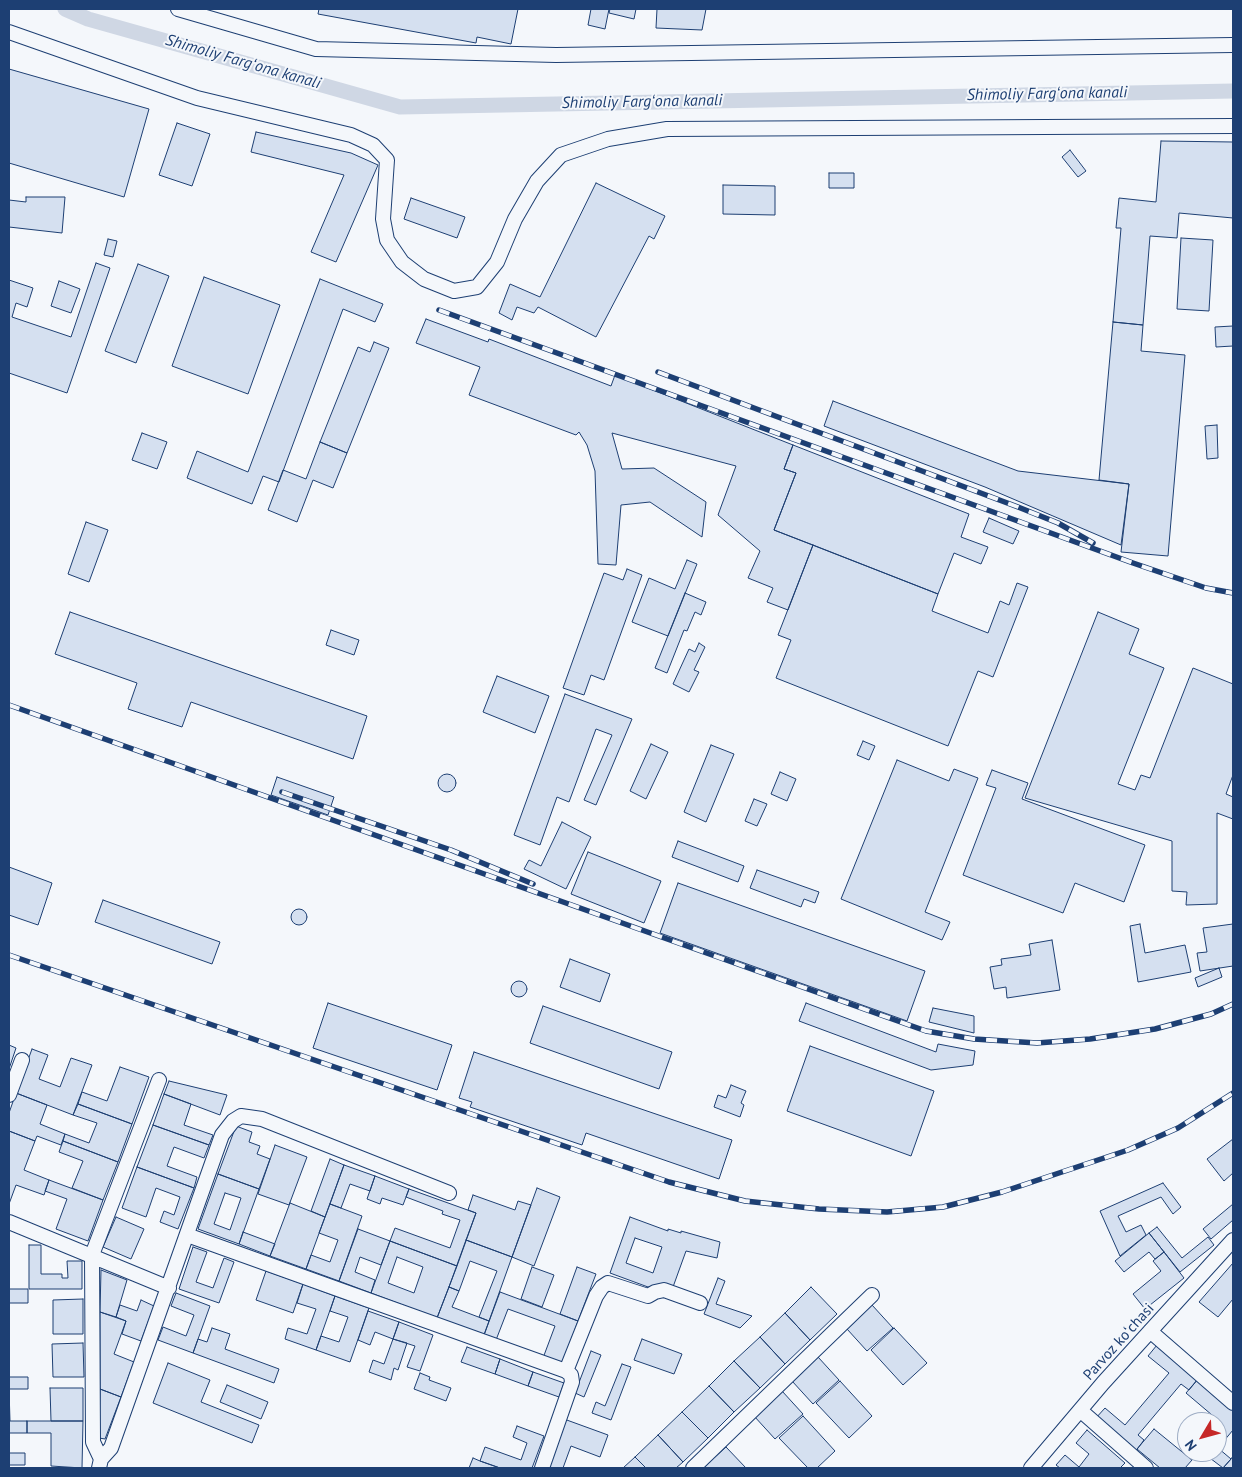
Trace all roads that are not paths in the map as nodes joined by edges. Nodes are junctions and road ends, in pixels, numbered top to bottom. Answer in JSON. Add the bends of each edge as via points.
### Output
{"nodes":[{"id":1,"x":178,"y":9,"type":"edge"},
{"id":2,"x":9,"y":32,"type":"edge"},
{"id":3,"x":1233,"y":45,"type":"edge"},
{"id":4,"x":1233,"y":126,"type":"edge"},
{"id":5,"x":22,"y":1060,"type":"dead end"},
{"id":6,"x":159,"y":1080,"type":"dead end"},
{"id":7,"x":9,"y":1096,"type":"edge"},
{"id":8,"x":449,"y":1193,"type":"dead end"},
{"id":9,"x":9,"y":1222,"type":"edge"},
{"id":10,"x":188,"y":1235,"type":"junction"},
{"id":11,"x":1231,"y":1248,"type":"edge"},
{"id":12,"x":92,"y":1255,"type":"junction"},
{"id":13,"x":169,"y":1288,"type":"junction"},
{"id":14,"x":872,"y":1295,"type":"dead end"},
{"id":15,"x":700,"y":1303,"type":"dead end"},
{"id":16,"x":1150,"y":1331,"type":"junction"},
{"id":17,"x":566,"y":1371,"type":"junction"},
{"id":18,"x":1233,"y":1403,"type":"edge"},
{"id":19,"x":1080,"y":1410,"type":"junction"},
{"id":20,"x":100,"y":1464,"type":"edge"},
{"id":21,"x":542,"y":1468,"type":"edge"},
{"id":22,"x":693,"y":1468,"type":"edge"},
{"id":23,"x":1031,"y":1468,"type":"edge"},
{"id":24,"x":1146,"y":1468,"type":"edge"}],
"edges":[{"from":1,"to":3,"type":"street","via":[[316,49],[556,56]]},
{"from":2,"to":4,"type":"street","via":[[197,98],[351,135],[373,145],[387,160],[383,219],[387,240],[402,262],[424,279],[454,291],[477,287],[497,262],[515,219],[537,181],[561,155],[608,139],[667,129]]},
{"from":5,"to":7,"type":"street"},
{"from":6,"to":12,"type":"street"},
{"from":8,"to":10,"type":"street","via":[[262,1120],[241,1116],[233,1120],[222,1134]]},
{"from":9,"to":12,"type":"street"},
{"from":10,"to":13,"type":"street"},
{"from":10,"to":17,"type":"street"},
{"from":11,"to":16,"type":"street","name":"Parvoz koʻchasi"},
{"from":12,"to":13,"type":"street"},
{"from":12,"to":20,"type":"street","via":[[93,1442]]},
{"from":13,"to":20,"type":"street","via":[[111,1448]]},
{"from":14,"to":22,"type":"street"},
{"from":15,"to":17,"type":"street","via":[[664,1290],[648,1296],[608,1283],[596,1296]]},
{"from":16,"to":18,"type":"street"},
{"from":16,"to":19,"type":"street","name":"Parvoz koʻchasi"},
{"from":17,"to":21,"type":"street","via":[[572,1382]]},
{"from":19,"to":23,"type":"street","name":"Parvoz koʻchasi"},
{"from":19,"to":24,"type":"street"}]}
